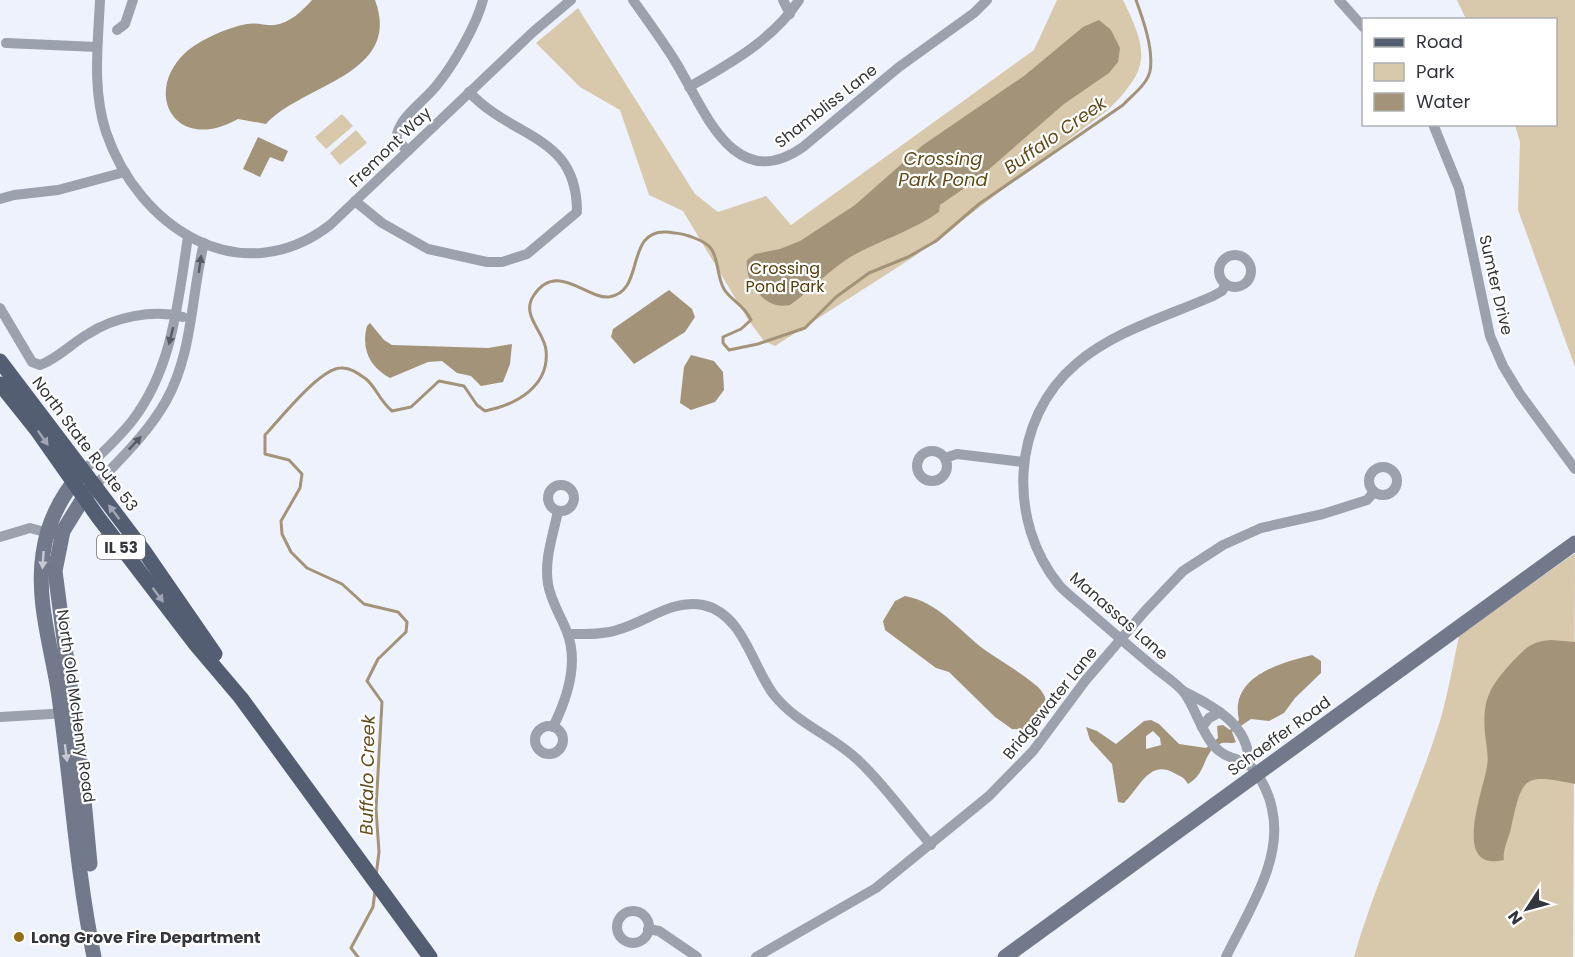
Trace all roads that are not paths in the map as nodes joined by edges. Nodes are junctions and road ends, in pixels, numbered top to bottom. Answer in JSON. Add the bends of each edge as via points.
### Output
{"nodes":[{"id":1,"x":100,"y":0,"type":"edge"},
{"id":2,"x":133,"y":0,"type":"edge"},
{"id":3,"x":483,"y":0,"type":"edge"},
{"id":4,"x":571,"y":0,"type":"edge"},
{"id":5,"x":633,"y":0,"type":"edge"},
{"id":6,"x":783,"y":0,"type":"edge"},
{"id":7,"x":799,"y":0,"type":"edge"},
{"id":8,"x":987,"y":0,"type":"edge"},
{"id":9,"x":1339,"y":0,"type":"edge"},
{"id":10,"x":790,"y":14,"type":"junction"},
{"id":11,"x":1362,"y":26,"type":"edge"},
{"id":12,"x":117,"y":30,"type":"dead end"},
{"id":13,"x":6,"y":43,"type":"dead end"},
{"id":14,"x":97,"y":47,"type":"junction"},
{"id":15,"x":689,"y":87,"type":"junction"},
{"id":16,"x":469,"y":92,"type":"junction"},
{"id":17,"x":1434,"y":126,"type":"edge"},
{"id":18,"x":408,"y":151,"type":"junction"},
{"id":19,"x":124,"y":172,"type":"junction"},
{"id":20,"x":0,"y":200,"type":"edge"},
{"id":21,"x":355,"y":201,"type":"junction"},
{"id":22,"x":188,"y":237,"type":"junction"},
{"id":23,"x":204,"y":243,"type":"junction"},
{"id":24,"x":1226,"y":284,"type":"dead end"},
{"id":25,"x":0,"y":308,"type":"edge"},
{"id":26,"x":177,"y":315,"type":"junction"},
{"id":27,"x":191,"y":319,"type":"junction"},
{"id":28,"x":0,"y":362,"type":"edge"},
{"id":29,"x":0,"y":384,"type":"edge"},
{"id":30,"x":153,"y":387,"type":"junction"},
{"id":31,"x":167,"y":399,"type":"junction"},
{"id":32,"x":945,"y":458,"type":"dead end"},
{"id":33,"x":1023,"y":462,"type":"junction"},
{"id":34,"x":1575,"y":469,"type":"edge"},
{"id":35,"x":78,"y":476,"type":"junction"},
{"id":36,"x":90,"y":492,"type":"junction"},
{"id":37,"x":1374,"y":492,"type":"dead end"},
{"id":38,"x":558,"y":511,"type":"dead end"},
{"id":39,"x":55,"y":536,"type":"junction"},
{"id":40,"x":0,"y":537,"type":"edge"},
{"id":41,"x":1575,"y":543,"type":"edge"},
{"id":42,"x":568,"y":634,"type":"junction"},
{"id":43,"x":1121,"y":639,"type":"junction"},
{"id":44,"x":1183,"y":691,"type":"junction"},
{"id":45,"x":68,"y":713,"type":"junction"},
{"id":46,"x":1225,"y":716,"type":"junction"},
{"id":47,"x":0,"y":717,"type":"edge"},
{"id":48,"x":553,"y":727,"type":"dead end"},
{"id":49,"x":1204,"y":732,"type":"junction"},
{"id":50,"x":1253,"y":770,"type":"junction"},
{"id":51,"x":931,"y":845,"type":"junction"},
{"id":52,"x":648,"y":929,"type":"dead end"},
{"id":53,"x":95,"y":957,"type":"edge"},
{"id":54,"x":429,"y":957,"type":"edge"},
{"id":55,"x":697,"y":957,"type":"edge"},
{"id":56,"x":756,"y":957,"type":"edge"},
{"id":57,"x":1005,"y":957,"type":"edge"},
{"id":58,"x":1226,"y":957,"type":"edge"}],
"edges":[{"from":1,"to":14,"type":"street","name":"Fremont Way"},
{"from":2,"to":12,"type":"street","via":[[124,24]]},
{"from":3,"to":18,"type":"street","via":[[478,16],[438,85],[398,127],[396,139]]},
{"from":4,"to":16,"type":"street","name":"Fremont Way"},
{"from":5,"to":15,"type":"street","name":"Shambliss Lane"},
{"from":6,"to":10,"type":"street"},
{"from":7,"to":10,"type":"street"},
{"from":8,"to":15,"type":"street","name":"Shambliss Lane","via":[[786,159],[752,161],[737,153],[723,141]]},
{"from":9,"to":11,"type":"street"},
{"from":10,"to":15,"type":"street","via":[[756,45]]},
{"from":13,"to":14,"type":"street"},
{"from":14,"to":19,"type":"street","name":"Fremont Way","via":[[100,105]]},
{"from":16,"to":18,"type":"street","name":"Fremont Way"},
{"from":16,"to":21,"type":"street","via":[[493,115],[560,155],[573,177],[577,212],[527,254],[487,262],[428,249],[382,223]]},
{"from":17,"to":34,"type":"street","name":"Sumter Drive","via":[[1459,188],[1491,336],[1503,366]]},
{"from":18,"to":21,"type":"street","name":"Fremont Way"},
{"from":19,"to":20,"type":"street","via":[[58,190]]},
{"from":19,"to":22,"type":"street","name":"Fremont Way","via":[[149,207]]},
{"from":21,"to":23,"type":"street","name":"Fremont Way","via":[[319,233],[295,246],[251,254]]},
{"from":22,"to":23,"type":"street","name":"Fremont Way"},
{"from":22,"to":26,"type":"street"},
{"from":27,"to":23,"type":"street","one_way":true},
{"from":24,"to":33,"type":"street","name":"Manassas Lane","via":[[1213,296],[1125,334],[1075,365],[1044,405]]},
{"from":25,"to":26,"type":"street","via":[[32,362],[40,365],[90,332],[124,318]]},
{"from":26,"to":27,"type":"street"},
{"from":26,"to":30,"type":"street","one_way":true},
{"from":27,"to":31,"type":"street"},
{"from":28,"to":35,"type":"main road","name":"North State Route 53","number":"IL 53"},
{"from":29,"to":35,"type":"main road","name":"North State Route 53","number":"IL 53","one_way":true},
{"from":30,"to":31,"type":"street"},
{"from":30,"to":35,"type":"street","via":[[133,421]]},
{"from":36,"to":31,"type":"street","one_way":true,"via":[[146,432]]},
{"from":32,"to":33,"type":"street","via":[[957,454]]},
{"from":33,"to":43,"type":"street","name":"Manassas Lane","via":[[1024,506],[1032,538],[1043,560],[1060,586]]},
{"from":35,"to":36,"type":"main road","name":"North State Route 53","number":"IL 53"},
{"from":35,"to":39,"type":"street","name":"North Old McHenry Road","via":[[63,494]]},
{"from":36,"to":39,"type":"street","name":"North Old McHenry Road","via":[[63,531]]},
{"from":36,"to":54,"type":"main road","name":"North State Route 53","number":"IL 53","via":[[196,645],[241,698]]},
{"from":37,"to":43,"type":"street","name":"Bridgewater Lane","via":[[1366,500],[1261,528],[1223,545],[1183,571]]},
{"from":38,"to":42,"type":"street","via":[[546,566],[554,605]]},
{"from":39,"to":40,"type":"street","via":[[30,528]]},
{"from":39,"to":45,"type":"street","name":"North Old McHenry Road","via":[[43,554],[42,593]]},
{"from":41,"to":50,"type":"street","name":"Schaeffer Road"},
{"from":42,"to":48,"type":"street","via":[[568,692]]},
{"from":42,"to":51,"type":"street","via":[[617,630],[672,606],[687,604],[718,610],[741,634],[761,676],[787,709],[860,761]]},
{"from":43,"to":44,"type":"street","name":"Manassas Lane"},
{"from":43,"to":51,"type":"street","name":"Bridgewater Lane","via":[[1014,772]]},
{"from":44,"to":46,"type":"street"},
{"from":44,"to":49,"type":"street","name":"Manassas Lane"},
{"from":45,"to":47,"type":"street"},
{"from":45,"to":53,"type":"street","name":"North Old McHenry Road"},
{"from":46,"to":49,"type":"street","via":[[1209,718]]},
{"from":46,"to":50,"type":"street","via":[[1242,733]]},
{"from":49,"to":50,"type":"street","name":"Manassas Lane","via":[[1219,752]]},
{"from":50,"to":57,"type":"street","name":"Schaeffer Road"},
{"from":50,"to":58,"type":"street","via":[[1272,808],[1272,855]]},
{"from":51,"to":56,"type":"street","name":"Bridgewater Lane","via":[[876,888]]},
{"from":52,"to":55,"type":"street","via":[[659,931]]}]}
